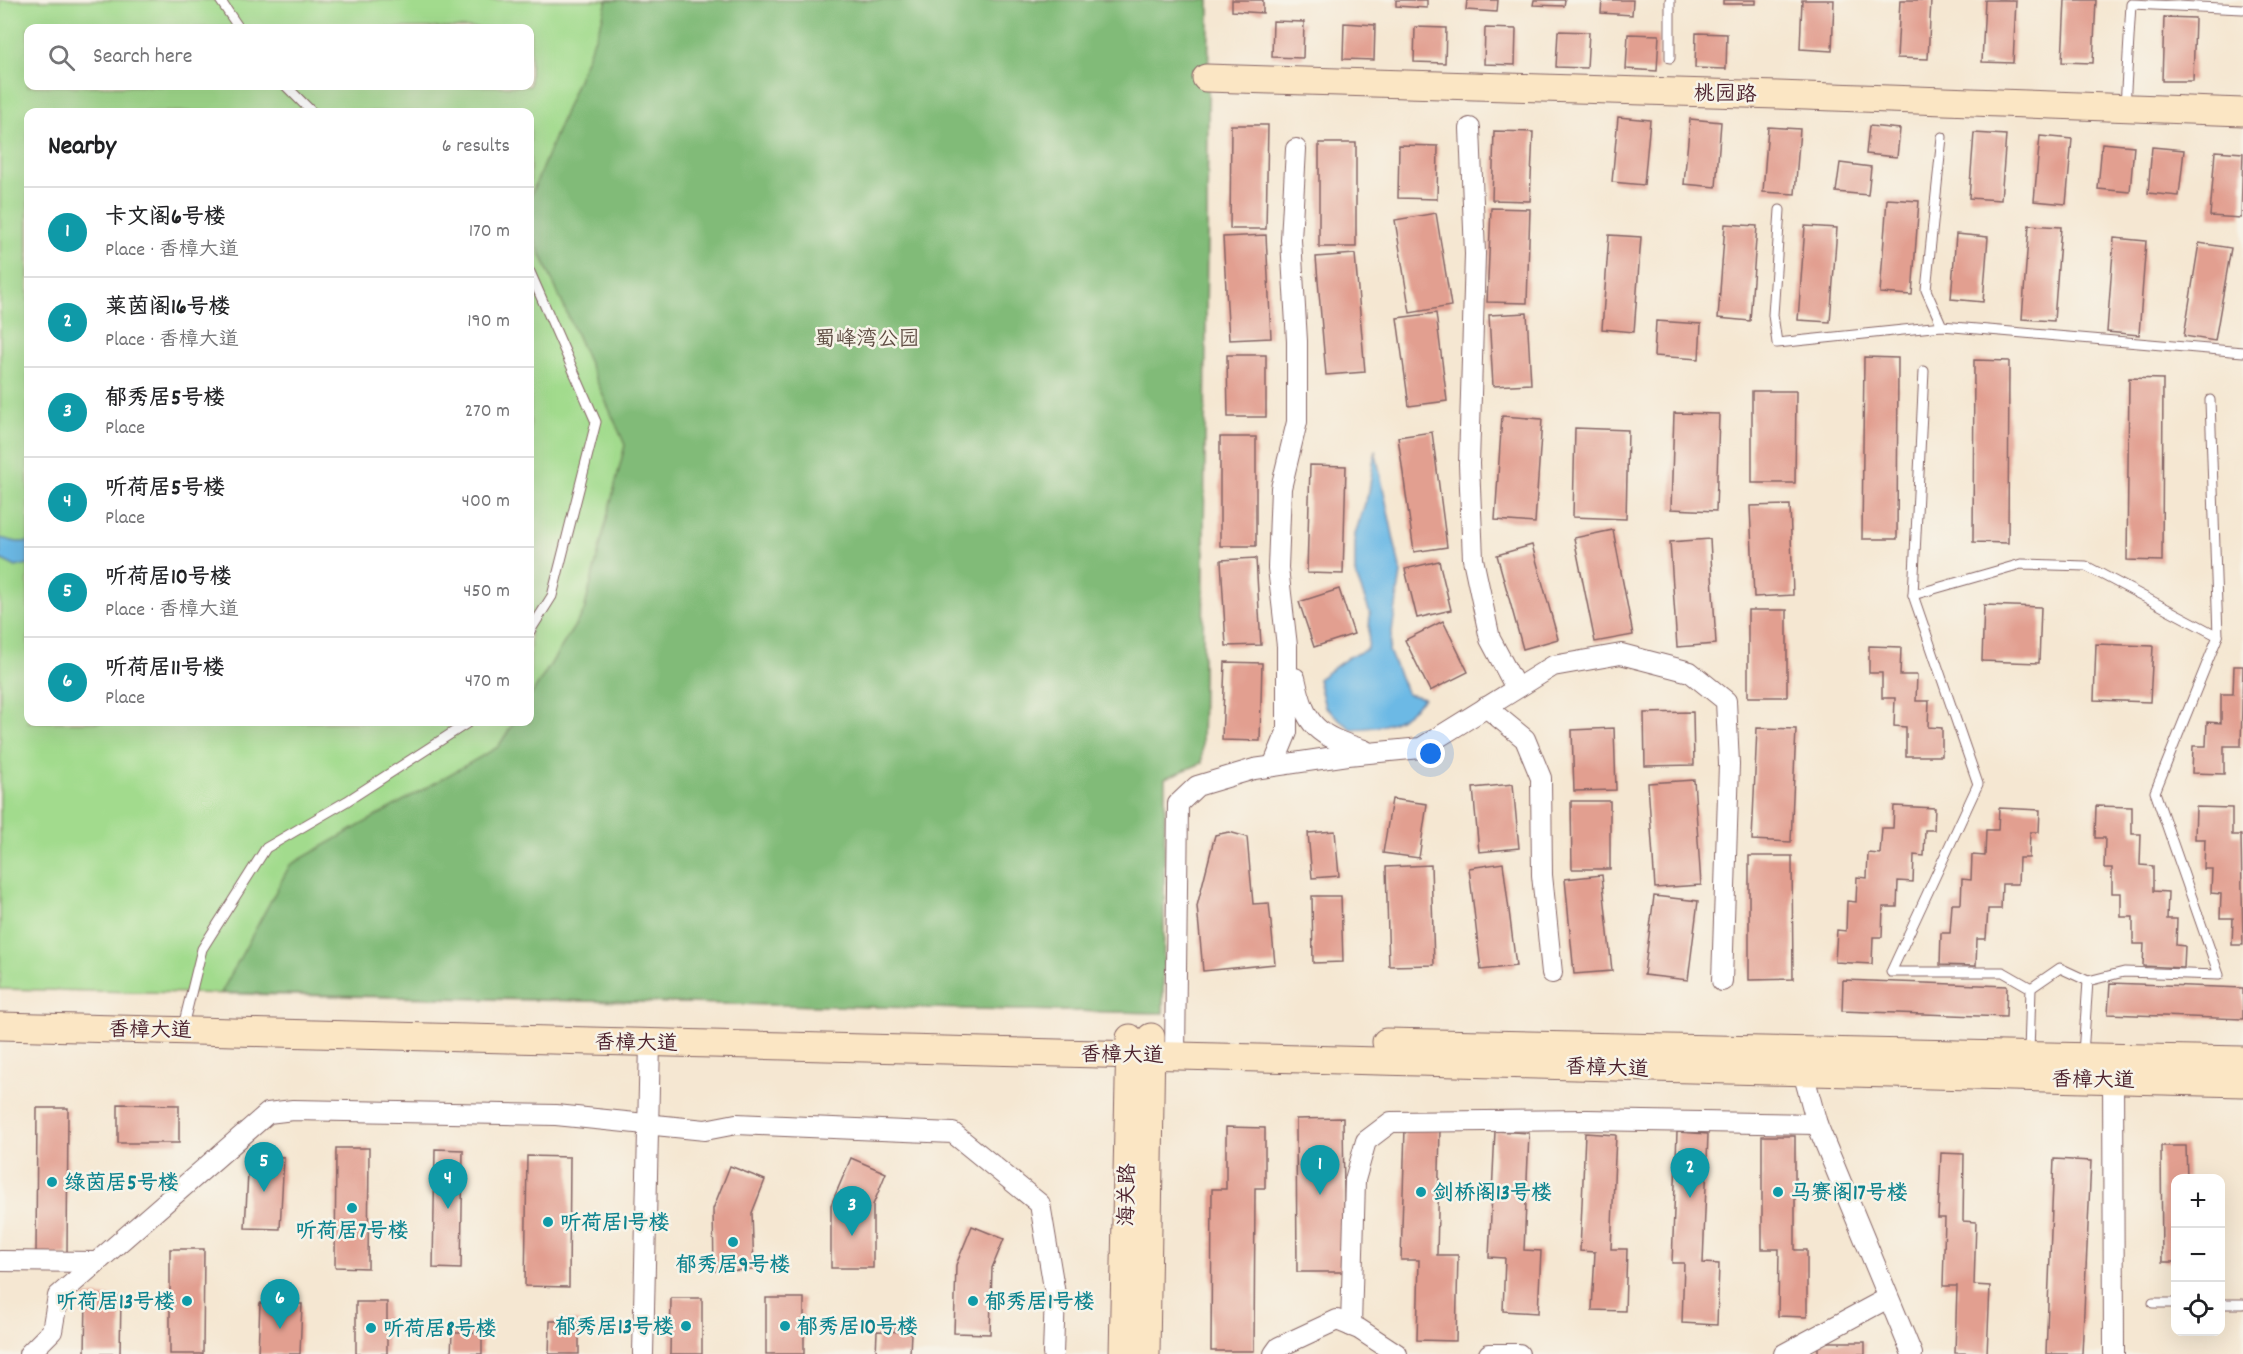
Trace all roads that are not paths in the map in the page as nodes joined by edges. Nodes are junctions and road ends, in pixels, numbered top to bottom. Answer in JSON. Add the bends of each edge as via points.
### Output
{"nodes":[{"id":1,"x":220,"y":0,"type":"edge"},
{"id":2,"x":1670,"y":0,"type":"edge"},
{"id":3,"x":2243,"y":9,"type":"edge"},
{"id":4,"x":236,"y":24,"type":"edge"},
{"id":5,"x":1670,"y":58,"type":"dead end"},
{"id":6,"x":1206,"y":78,"type":"dead end"},
{"id":7,"x":290,"y":90,"type":"edge"},
{"id":8,"x":308,"y":108,"type":"edge"},
{"id":9,"x":2125,"y":108,"type":"junction"},
{"id":10,"x":2243,"y":112,"type":"edge"},
{"id":11,"x":1470,"y":128,"type":"dead end"},
{"id":12,"x":1942,"y":137,"type":"dead end"},
{"id":13,"x":1296,"y":149,"type":"dead end"},
{"id":14,"x":1780,"y":210,"type":"dead end"},
{"id":15,"x":534,"y":281,"type":"edge"},
{"id":16,"x":1942,"y":326,"type":"junction"},
{"id":17,"x":2243,"y":352,"type":"edge"},
{"id":18,"x":1924,"y":371,"type":"dead end"},
{"id":19,"x":2210,"y":400,"type":"dead end"},
{"id":20,"x":1914,"y":595,"type":"junction"},
{"id":21,"x":534,"y":625,"type":"edge"},
{"id":22,"x":2218,"y":636,"type":"junction"},
{"id":23,"x":1287,"y":646,"type":"junction"},
{"id":24,"x":1516,"y":688,"type":"junction"},
{"id":25,"x":1486,"y":707,"type":"junction"},
{"id":26,"x":463,"y":726,"type":"edge"},
{"id":27,"x":1372,"y":753,"type":"junction"},
{"id":28,"x":1273,"y":766,"type":"junction"},
{"id":29,"x":1552,"y":973,"type":"dead end"},
{"id":30,"x":1722,"y":981,"type":"dead end"},
{"id":31,"x":2088,"y":981,"type":"junction"},
{"id":32,"x":2031,"y":988,"type":"junction"},
{"id":33,"x":0,"y":1014,"type":"edge"},
{"id":34,"x":185,"y":1018,"type":"junction"},
{"id":35,"x":0,"y":1026,"type":"edge"},
{"id":36,"x":650,"y":1042,"type":"junction"},
{"id":37,"x":1152,"y":1046,"type":"junction"},
{"id":38,"x":2028,"y":1055,"type":"junction"},
{"id":39,"x":2083,"y":1057,"type":"junction"},
{"id":40,"x":2243,"y":1060,"type":"edge"},
{"id":41,"x":1802,"y":1062,"type":"junction"},
{"id":42,"x":2113,"y":1068,"type":"junction"},
{"id":43,"x":2243,"y":1083,"type":"edge"},
{"id":44,"x":648,"y":1124,"type":"junction"},
{"id":45,"x":1817,"y":1124,"type":"junction"},
{"id":46,"x":0,"y":1261,"type":"edge"},
{"id":47,"x":96,"y":1262,"type":"junction"},
{"id":48,"x":1888,"y":1298,"type":"junction"},
{"id":49,"x":2153,"y":1303,"type":"dead end"},
{"id":50,"x":2171,"y":1303,"type":"edge"},
{"id":51,"x":2225,"y":1304,"type":"edge"},
{"id":52,"x":2243,"y":1304,"type":"edge"},
{"id":53,"x":1351,"y":1326,"type":"junction"},
{"id":54,"x":29,"y":1354,"type":"edge"},
{"id":55,"x":643,"y":1354,"type":"edge"},
{"id":56,"x":1053,"y":1354,"type":"edge"},
{"id":57,"x":1123,"y":1354,"type":"edge"},
{"id":58,"x":1146,"y":1354,"type":"edge"},
{"id":59,"x":1274,"y":1354,"type":"edge"},
{"id":60,"x":1394,"y":1354,"type":"edge"},
{"id":61,"x":1489,"y":1354,"type":"edge"},
{"id":62,"x":1520,"y":1354,"type":"edge"},
{"id":63,"x":1784,"y":1354,"type":"edge"},
{"id":64,"x":1912,"y":1354,"type":"edge"},
{"id":65,"x":2114,"y":1354,"type":"edge"}],
"edges":[{"from":1,"to":4,"type":"lane"},
{"from":2,"to":5,"type":"lane"},
{"from":3,"to":9,"type":"lane","via":[[2131,4]]},
{"from":6,"to":9,"type":"street","name":"桃园路"},
{"from":7,"to":8,"type":"lane"},
{"from":9,"to":10,"type":"street","name":"桃园路"},
{"from":11,"to":24,"type":"street","via":[[1475,254],[1469,464],[1473,559],[1490,639]]},
{"from":12,"to":16,"type":"lane","via":[[1926,290]]},
{"from":13,"to":23,"type":"street","via":[[1292,240],[1297,422],[1281,488],[1278,568]]},
{"from":14,"to":16,"type":"lane","via":[[1773,315],[1777,343]]},
{"from":15,"to":21,"type":"lane","via":[[596,422],[552,596]]},
{"from":16,"to":17,"type":"lane"},
{"from":18,"to":20,"type":"lane"},
{"from":19,"to":22,"type":"lane"},
{"from":20,"to":22,"type":"lane","via":[[2021,564],[2086,566]]},
{"from":20,"to":32,"type":"lane","via":[[1978,784],[1891,972],[2003,972]]},
{"from":22,"to":31,"type":"lane","via":[[2155,792],[2219,975],[2124,972]]},
{"from":23,"to":27,"type":"street","via":[[1302,708],[1325,736]]},
{"from":23,"to":28,"type":"street","via":[[1287,732]]},
{"from":24,"to":25,"type":"street"},
{"from":24,"to":30,"type":"street","via":[[1554,666],[1622,654],[1690,672],[1726,701],[1729,764]]},
{"from":25,"to":27,"type":"street","via":[[1421,748]]},
{"from":25,"to":29,"type":"street","via":[[1525,739],[1542,778],[1542,875]]},
{"from":26,"to":34,"type":"lane","via":[[266,848],[202,949]]},
{"from":27,"to":28,"type":"street"},
{"from":28,"to":37,"type":"street","via":[[1197,786],[1178,804]]},
{"from":31,"to":32,"type":"lane","via":[[2060,968]]},
{"from":31,"to":39,"type":"lane"},
{"from":32,"to":38,"type":"lane"},
{"from":33,"to":34,"type":"street","name":"香樟大道"},
{"from":34,"to":37,"type":"street","name":"香樟大道"},
{"from":35,"to":36,"type":"street","name":"香樟大道"},
{"from":36,"to":37,"type":"street","name":"香樟大道"},
{"from":36,"to":44,"type":"street"},
{"from":37,"to":41,"type":"street","name":"香樟大道"},
{"from":37,"to":57,"type":"street","name":"海关路"},
{"from":37,"to":58,"type":"street","name":"海关路"},
{"from":38,"to":39,"type":"street","name":"香樟大道"},
{"from":38,"to":41,"type":"street","name":"香樟大道"},
{"from":39,"to":42,"type":"street","name":"香樟大道"},
{"from":40,"to":42,"type":"street","name":"香樟大道"},
{"from":41,"to":42,"type":"street","name":"香樟大道"},
{"from":41,"to":45,"type":"street"},
{"from":42,"to":43,"type":"street","name":"香樟大道"},
{"from":42,"to":65,"type":"street"},
{"from":44,"to":47,"type":"street","via":[[556,1116],[293,1110],[268,1113]]},
{"from":44,"to":55,"type":"street"},
{"from":44,"to":56,"type":"street","via":[[705,1130],[736,1124],[953,1133],[1040,1204],[1055,1294]]},
{"from":45,"to":48,"type":"street"},
{"from":45,"to":53,"type":"street","via":[[1391,1122],[1366,1141],[1355,1180]]},
{"from":46,"to":47,"type":"street"},
{"from":47,"to":54,"type":"street","via":[[58,1296],[52,1331]]},
{"from":48,"to":63,"type":"street"},
{"from":48,"to":64,"type":"street"},
{"from":49,"to":50,"type":"lane"},
{"from":51,"to":52,"type":"lane"},
{"from":53,"to":59,"type":"street","via":[[1337,1320],[1278,1347]]},
{"from":53,"to":60,"type":"street"},
{"from":61,"to":62,"type":"street"}]}
